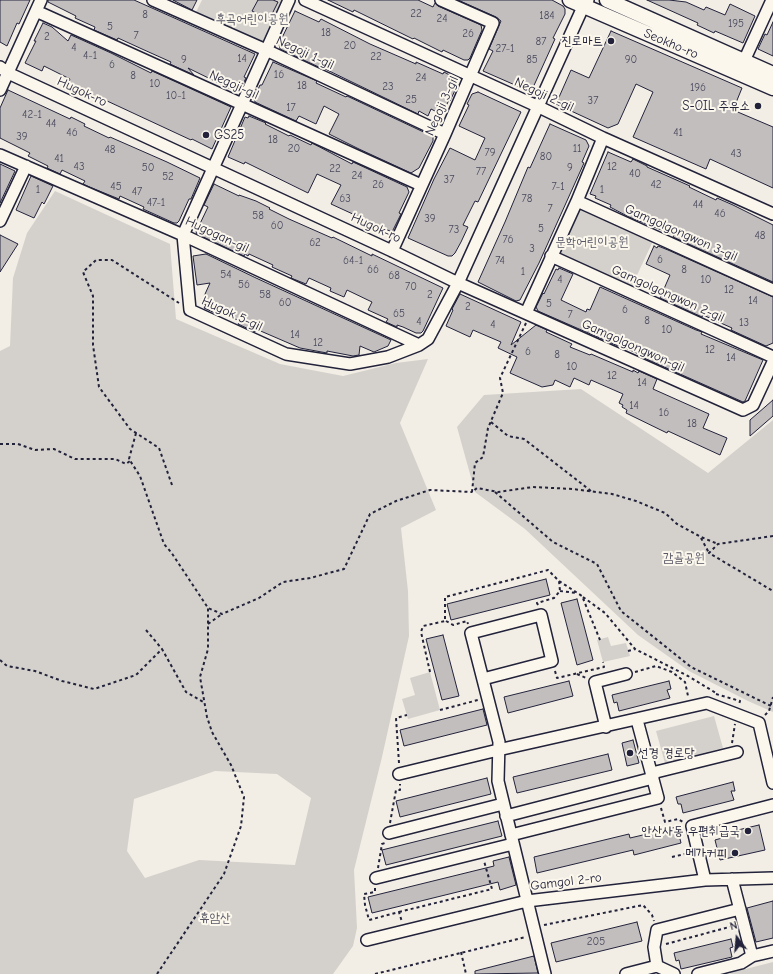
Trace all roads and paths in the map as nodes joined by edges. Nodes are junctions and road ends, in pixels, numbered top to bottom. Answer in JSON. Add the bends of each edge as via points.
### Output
{"nodes":[{"id":1,"x":41,"y":0,"type":"edge"},
{"id":2,"x":153,"y":0,"type":"edge"},
{"id":3,"x":289,"y":0,"type":"edge"},
{"id":4,"x":305,"y":0,"type":"edge"},
{"id":5,"x":441,"y":0,"type":"edge"},
{"id":6,"x":570,"y":0,"type":"edge"},
{"id":7,"x":607,"y":0,"type":"edge"},
{"id":8,"x":772,"y":0,"type":"edge"},
{"id":9,"x":586,"y":3,"type":"edge"},
{"id":10,"x":36,"y":11,"type":"junction"},
{"id":11,"x":266,"y":50,"type":"junction"},
{"id":12,"x":744,"y":61,"type":"junction"},
{"id":13,"x":4,"y":70,"type":"edge"},
{"id":14,"x":773,"y":74,"type":"edge"},
{"id":15,"x":470,"y":76,"type":"junction"},
{"id":16,"x":773,"y":88,"type":"edge"},
{"id":17,"x":0,"y":90,"type":"edge"},
{"id":18,"x":243,"y":105,"type":"junction"},
{"id":19,"x":539,"y":107,"type":"junction"},
{"id":20,"x":445,"y":134,"type":"junction"},
{"id":21,"x":603,"y":138,"type":"junction"},
{"id":22,"x":0,"y":155,"type":"edge"},
{"id":23,"x":26,"y":166,"type":"junction"},
{"id":24,"x":214,"y":167,"type":"junction"},
{"id":25,"x":421,"y":185,"type":"junction"},
{"id":26,"x":577,"y":201,"type":"junction"},
{"id":27,"x":773,"y":214,"type":"edge"},
{"id":28,"x":0,"y":221,"type":"edge"},
{"id":29,"x":183,"y":235,"type":"junction"},
{"id":30,"x":392,"y":250,"type":"junction"},
{"id":31,"x":551,"y":256,"type":"junction"},
{"id":32,"x":458,"y":284,"type":"junction"},
{"id":33,"x":773,"y":290,"type":"edge"},
{"id":34,"x":190,"y":310,"type":"junction"},
{"id":35,"x":528,"y":314,"type":"junction"},
{"id":36,"x":420,"y":345,"type":"junction"},
{"id":37,"x":773,"y":357,"type":"edge"},
{"id":38,"x":773,"y":362,"type":"edge"},
{"id":39,"x":491,"y":422,"type":"junction"},
{"id":40,"x":136,"y":433,"type":"junction"},
{"id":41,"x":0,"y":444,"type":"edge"},
{"id":42,"x":130,"y":461,"type":"junction"},
{"id":43,"x":172,"y":485,"type":"dead end"},
{"id":44,"x":493,"y":491,"type":"junction"},
{"id":45,"x":591,"y":491,"type":"junction"},
{"id":46,"x":472,"y":492,"type":"junction"},
{"id":47,"x":773,"y":536,"type":"edge"},
{"id":48,"x":701,"y":537,"type":"junction"},
{"id":49,"x":718,"y":544,"type":"junction"},
{"id":50,"x":709,"y":554,"type":"junction"},
{"id":51,"x":559,"y":581,"type":"junction"},
{"id":52,"x":560,"y":591,"type":"junction"},
{"id":53,"x":773,"y":591,"type":"edge"},
{"id":54,"x":577,"y":593,"type":"junction"},
{"id":55,"x":582,"y":596,"type":"junction"},
{"id":56,"x":208,"y":608,"type":"junction"},
{"id":57,"x":222,"y":614,"type":"junction"},
{"id":58,"x":541,"y":615,"type":"junction"},
{"id":59,"x":445,"y":621,"type":"junction"},
{"id":60,"x":208,"y":624,"type":"junction"},
{"id":61,"x":146,"y":630,"type":"dead end"},
{"id":62,"x":471,"y":633,"type":"junction"},
{"id":63,"x":600,"y":640,"type":"dead end"},
{"id":64,"x":162,"y":649,"type":"junction"},
{"id":65,"x":635,"y":649,"type":"junction"},
{"id":66,"x":628,"y":651,"type":"dead end"},
{"id":67,"x":0,"y":660,"type":"edge"},
{"id":68,"x":552,"y":661,"type":"junction"},
{"id":69,"x":602,"y":662,"type":"dead end"},
{"id":70,"x":430,"y":672,"type":"dead end"},
{"id":71,"x":626,"y":674,"type":"joint"},
{"id":72,"x":482,"y":679,"type":"junction"},
{"id":73,"x":716,"y":693,"type":"dead end"},
{"id":74,"x":773,"y":696,"type":"edge"},
{"id":75,"x":487,"y":698,"type":"junction"},
{"id":76,"x":205,"y":703,"type":"junction"},
{"id":77,"x":771,"y":706,"type":"junction"},
{"id":78,"x":691,"y":707,"type":"junction"},
{"id":79,"x":440,"y":710,"type":"dead end"},
{"id":80,"x":737,"y":714,"type":"junction"},
{"id":81,"x":637,"y":720,"type":"junction"},
{"id":82,"x":759,"y":723,"type":"junction"},
{"id":83,"x":606,"y":727,"type":"junction"},
{"id":84,"x":498,"y":750,"type":"junction"},
{"id":85,"x":734,"y":753,"type":"joint"},
{"id":86,"x":399,"y":774,"type":"dead end"},
{"id":87,"x":652,"y":775,"type":"junction"},
{"id":88,"x":773,"y":784,"type":"edge"},
{"id":89,"x":658,"y":798,"type":"junction"},
{"id":90,"x":503,"y":804,"type":"junction"},
{"id":91,"x":773,"y":805,"type":"edge"},
{"id":92,"x":506,"y":816,"type":"junction"},
{"id":93,"x":692,"y":826,"type":"junction"},
{"id":94,"x":389,"y":833,"type":"dead end"},
{"id":95,"x":512,"y":840,"type":"junction"},
{"id":96,"x":481,"y":851,"type":"junction"},
{"id":97,"x":698,"y":851,"type":"junction"},
{"id":98,"x":672,"y":857,"type":"dead end"},
{"id":99,"x":376,"y":878,"type":"dead end"},
{"id":100,"x":773,"y":878,"type":"edge"},
{"id":101,"x":732,"y":879,"type":"junction"},
{"id":102,"x":705,"y":880,"type":"junction"},
{"id":103,"x":527,"y":901,"type":"junction"},
{"id":104,"x":740,"y":909,"type":"junction"},
{"id":105,"x":399,"y":912,"type":"dead end"},
{"id":106,"x":744,"y":923,"type":"junction"},
{"id":107,"x":657,"y":930,"type":"junction"},
{"id":108,"x":534,"y":931,"type":"junction"},
{"id":109,"x":367,"y":940,"type":"dead end"},
{"id":110,"x":654,"y":947,"type":"junction"},
{"id":111,"x":773,"y":950,"type":"edge"},
{"id":112,"x":461,"y":952,"type":"junction"},
{"id":113,"x":752,"y":956,"type":"junction"},
{"id":114,"x":657,"y":966,"type":"junction"},
{"id":115,"x":722,"y":971,"type":"edge"},
{"id":116,"x":157,"y":974,"type":"edge"},
{"id":117,"x":375,"y":974,"type":"edge"},
{"id":118,"x":466,"y":974,"type":"edge"},
{"id":119,"x":545,"y":974,"type":"edge"},
{"id":120,"x":626,"y":974,"type":"edge"},
{"id":121,"x":674,"y":974,"type":"edge"},
{"id":122,"x":698,"y":974,"type":"edge"}],
"edges":[{"from":1,"to":10,"type":"street"},
{"from":2,"to":11,"type":"street","name":"Negoji 1-gil"},
{"from":3,"to":11,"type":"street","name":"Hugok 5-gil"},
{"from":4,"to":15,"type":"street","name":"Negoji 2-gil"},
{"from":5,"to":15,"type":"street","name":"Negoji 3-gil","via":[[493,23]]},
{"from":6,"to":9,"type":"main road","name":"Seokho-ro"},
{"from":7,"to":12,"type":"main road","name":"Seokho-ro"},
{"from":8,"to":12,"type":"street"},
{"from":9,"to":16,"type":"main road","name":"Seokho-ro"},
{"from":9,"to":19,"type":"street"},
{"from":10,"to":13,"type":"street"},
{"from":10,"to":18,"type":"street","name":"Negoji-gil"},
{"from":11,"to":18,"type":"street","name":"Hugok 5-gil"},
{"from":11,"to":20,"type":"street","name":"Negoji 1-gil"},
{"from":12,"to":14,"type":"main road","name":"Seokho-ro"},
{"from":13,"to":17,"type":"street"},
{"from":13,"to":24,"type":"street","name":"Hugok-ro"},
{"from":15,"to":19,"type":"street","name":"Negoji 2-gil"},
{"from":15,"to":20,"type":"street","name":"Negoji 3-gil"},
{"from":18,"to":24,"type":"street","name":"Hugok 5-gil"},
{"from":18,"to":25,"type":"street","name":"Negoji-gil"},
{"from":19,"to":21,"type":"street","name":"Negoji 2-gil"},
{"from":19,"to":32,"type":"street"},
{"from":20,"to":25,"type":"street","name":"Negoji 3-gil"},
{"from":21,"to":26,"type":"street"},
{"from":21,"to":27,"type":"street","name":"Negoji 2-gil"},
{"from":22,"to":23,"type":"street","name":"Hugogan-gil"},
{"from":23,"to":28,"type":"street"},
{"from":23,"to":29,"type":"street","name":"Hugogan-gil"},
{"from":24,"to":29,"type":"street","name":"Hugok 5-gil"},
{"from":24,"to":30,"type":"street","name":"Hugok-ro"},
{"from":25,"to":30,"type":"street","name":"Negoji 3-gil"},
{"from":26,"to":31,"type":"street"},
{"from":26,"to":33,"type":"street","name":"Gamgolgongwon 3-gil"},
{"from":29,"to":34,"type":"street","name":"Hugok 5-gil"},
{"from":29,"to":36,"type":"street","name":"Hugogan-gil"},
{"from":30,"to":32,"type":"street","name":"Hugok-ro"},
{"from":31,"to":35,"type":"street"},
{"from":31,"to":37,"type":"street","name":"Gamgolgongwon 2-gil"},
{"from":32,"to":35,"type":"street","name":"Gamgolgongwon-gil"},
{"from":32,"to":36,"type":"street","name":"Hugok 5-gil","via":[[428,339]]},
{"from":34,"to":36,"type":"street","name":"Hugok 5-gil","via":[[286,354],[350,364],[388,357]]},
{"from":34,"to":40,"type":"path","via":[[112,260],[96,260],[83,272],[93,296],[93,345],[99,387],[130,429]]},
{"from":35,"to":38,"type":"street","name":"Gamgolgongwon-gil","via":[[743,410],[753,405]]},
{"from":35,"to":39,"type":"path","via":[[500,378],[503,393]]},
{"from":39,"to":45,"type":"path","via":[[508,436],[524,439]]},
{"from":39,"to":46,"type":"path","via":[[483,457],[475,463]]},
{"from":40,"to":42,"type":"path"},
{"from":40,"to":43,"type":"path","via":[[159,448]]},
{"from":41,"to":42,"type":"path","via":[[18,444],[35,450],[54,449],[75,459],[116,459],[126,464]]},
{"from":42,"to":56,"type":"path","via":[[140,476],[164,544]]},
{"from":44,"to":45,"type":"path","via":[[533,487]]},
{"from":44,"to":46,"type":"path","via":[[477,488]]},
{"from":44,"to":77,"type":"path","via":[[553,542],[597,564],[621,611],[691,667]]},
{"from":45,"to":48,"type":"path","via":[[636,501],[665,514]]},
{"from":46,"to":57,"type":"path","via":[[430,490],[396,501],[370,514],[344,569],[283,582],[259,598]]},
{"from":47,"to":49,"type":"path"},
{"from":48,"to":49,"type":"path"},
{"from":48,"to":50,"type":"path"},
{"from":49,"to":50,"type":"path"},
{"from":50,"to":53,"type":"path"},
{"from":51,"to":52,"type":"path"},
{"from":51,"to":54,"type":"path"},
{"from":51,"to":59,"type":"path","via":[[548,570],[445,597]]},
{"from":52,"to":54,"type":"path"},
{"from":52,"to":58,"type":"path","via":[[554,598],[538,603]]},
{"from":54,"to":55,"type":"path"},
{"from":55,"to":63,"type":"path"},
{"from":55,"to":65,"type":"path","via":[[605,613]]},
{"from":56,"to":57,"type":"path"},
{"from":56,"to":60,"type":"path"},
{"from":57,"to":60,"type":"path"},
{"from":58,"to":62,"type":"street"},
{"from":58,"to":68,"type":"street"},
{"from":59,"to":62,"type":"path","via":[[454,625],[467,621]]},
{"from":59,"to":70,"type":"path","via":[[423,626],[421,632]]},
{"from":60,"to":76,"type":"path","via":[[208,649],[200,677]]},
{"from":61,"to":64,"type":"path"},
{"from":62,"to":72,"type":"street"},
{"from":64,"to":67,"type":"path","via":[[136,675],[94,689],[35,671],[7,666]]},
{"from":64,"to":76,"type":"path","via":[[186,692]]},
{"from":65,"to":66,"type":"path"},
{"from":65,"to":73,"type":"path"},
{"from":68,"to":69,"type":"path","via":[[557,678],[604,667]]},
{"from":68,"to":72,"type":"street"},
{"from":71,"to":78,"type":"path","via":[[656,666],[672,672],[685,682]]},
{"from":71,"to":83,"type":"street","via":[[595,682]]},
{"from":72,"to":75,"type":"street"},
{"from":74,"to":77,"type":"path"},
{"from":75,"to":79,"type":"path"},
{"from":75,"to":84,"type":"street","via":[[499,742]]},
{"from":76,"to":116,"type":"path","via":[[212,732],[232,765],[244,797],[241,826],[224,874]]},
{"from":77,"to":82,"type":"path"},
{"from":78,"to":80,"type":"street","via":[[707,703]]},
{"from":78,"to":81,"type":"street"},
{"from":80,"to":82,"type":"street"},
{"from":80,"to":85,"type":"path"},
{"from":81,"to":83,"type":"street"},
{"from":81,"to":87,"type":"street"},
{"from":82,"to":88,"type":"street"},
{"from":83,"to":84,"type":"street"},
{"from":84,"to":86,"type":"street"},
{"from":84,"to":90,"type":"street","via":[[498,781]]},
{"from":85,"to":87,"type":"street"},
{"from":87,"to":89,"type":"street"},
{"from":87,"to":92,"type":"street"},
{"from":89,"to":93,"type":"path","via":[[665,822],[678,819]]},
{"from":89,"to":95,"type":"street"},
{"from":90,"to":92,"type":"street"},
{"from":90,"to":94,"type":"street"},
{"from":91,"to":93,"type":"street"},
{"from":92,"to":95,"type":"street"},
{"from":93,"to":97,"type":"street"},
{"from":95,"to":96,"type":"street"},
{"from":95,"to":103,"type":"street"},
{"from":96,"to":99,"type":"street"},
{"from":96,"to":105,"type":"path","via":[[492,889]]},
{"from":97,"to":98,"type":"path"},
{"from":97,"to":102,"type":"street"},
{"from":100,"to":101,"type":"street","name":"Gamgol 2-ro"},
{"from":101,"to":102,"type":"street","name":"Gamgol 2-ro"},
{"from":101,"to":104,"type":"street"},
{"from":102,"to":103,"type":"street","name":"Gamgol 2-ro"},
{"from":103,"to":108,"type":"street"},
{"from":103,"to":109,"type":"street","name":"Gamgol 2-ro"},
{"from":104,"to":106,"type":"street"},
{"from":104,"to":107,"type":"street"},
{"from":106,"to":110,"type":"path"},
{"from":106,"to":113,"type":"street"},
{"from":107,"to":108,"type":"path","via":[[652,915],[643,905]]},
{"from":107,"to":110,"type":"street"},
{"from":108,"to":112,"type":"path"},
{"from":108,"to":119,"type":"street"},
{"from":110,"to":114,"type":"street"},
{"from":111,"to":113,"type":"street"},
{"from":112,"to":117,"type":"path"},
{"from":112,"to":118,"type":"path"},
{"from":113,"to":115,"type":"street"},
{"from":114,"to":120,"type":"street"},
{"from":114,"to":121,"type":"street"},
{"from":115,"to":122,"type":"street"}]}
